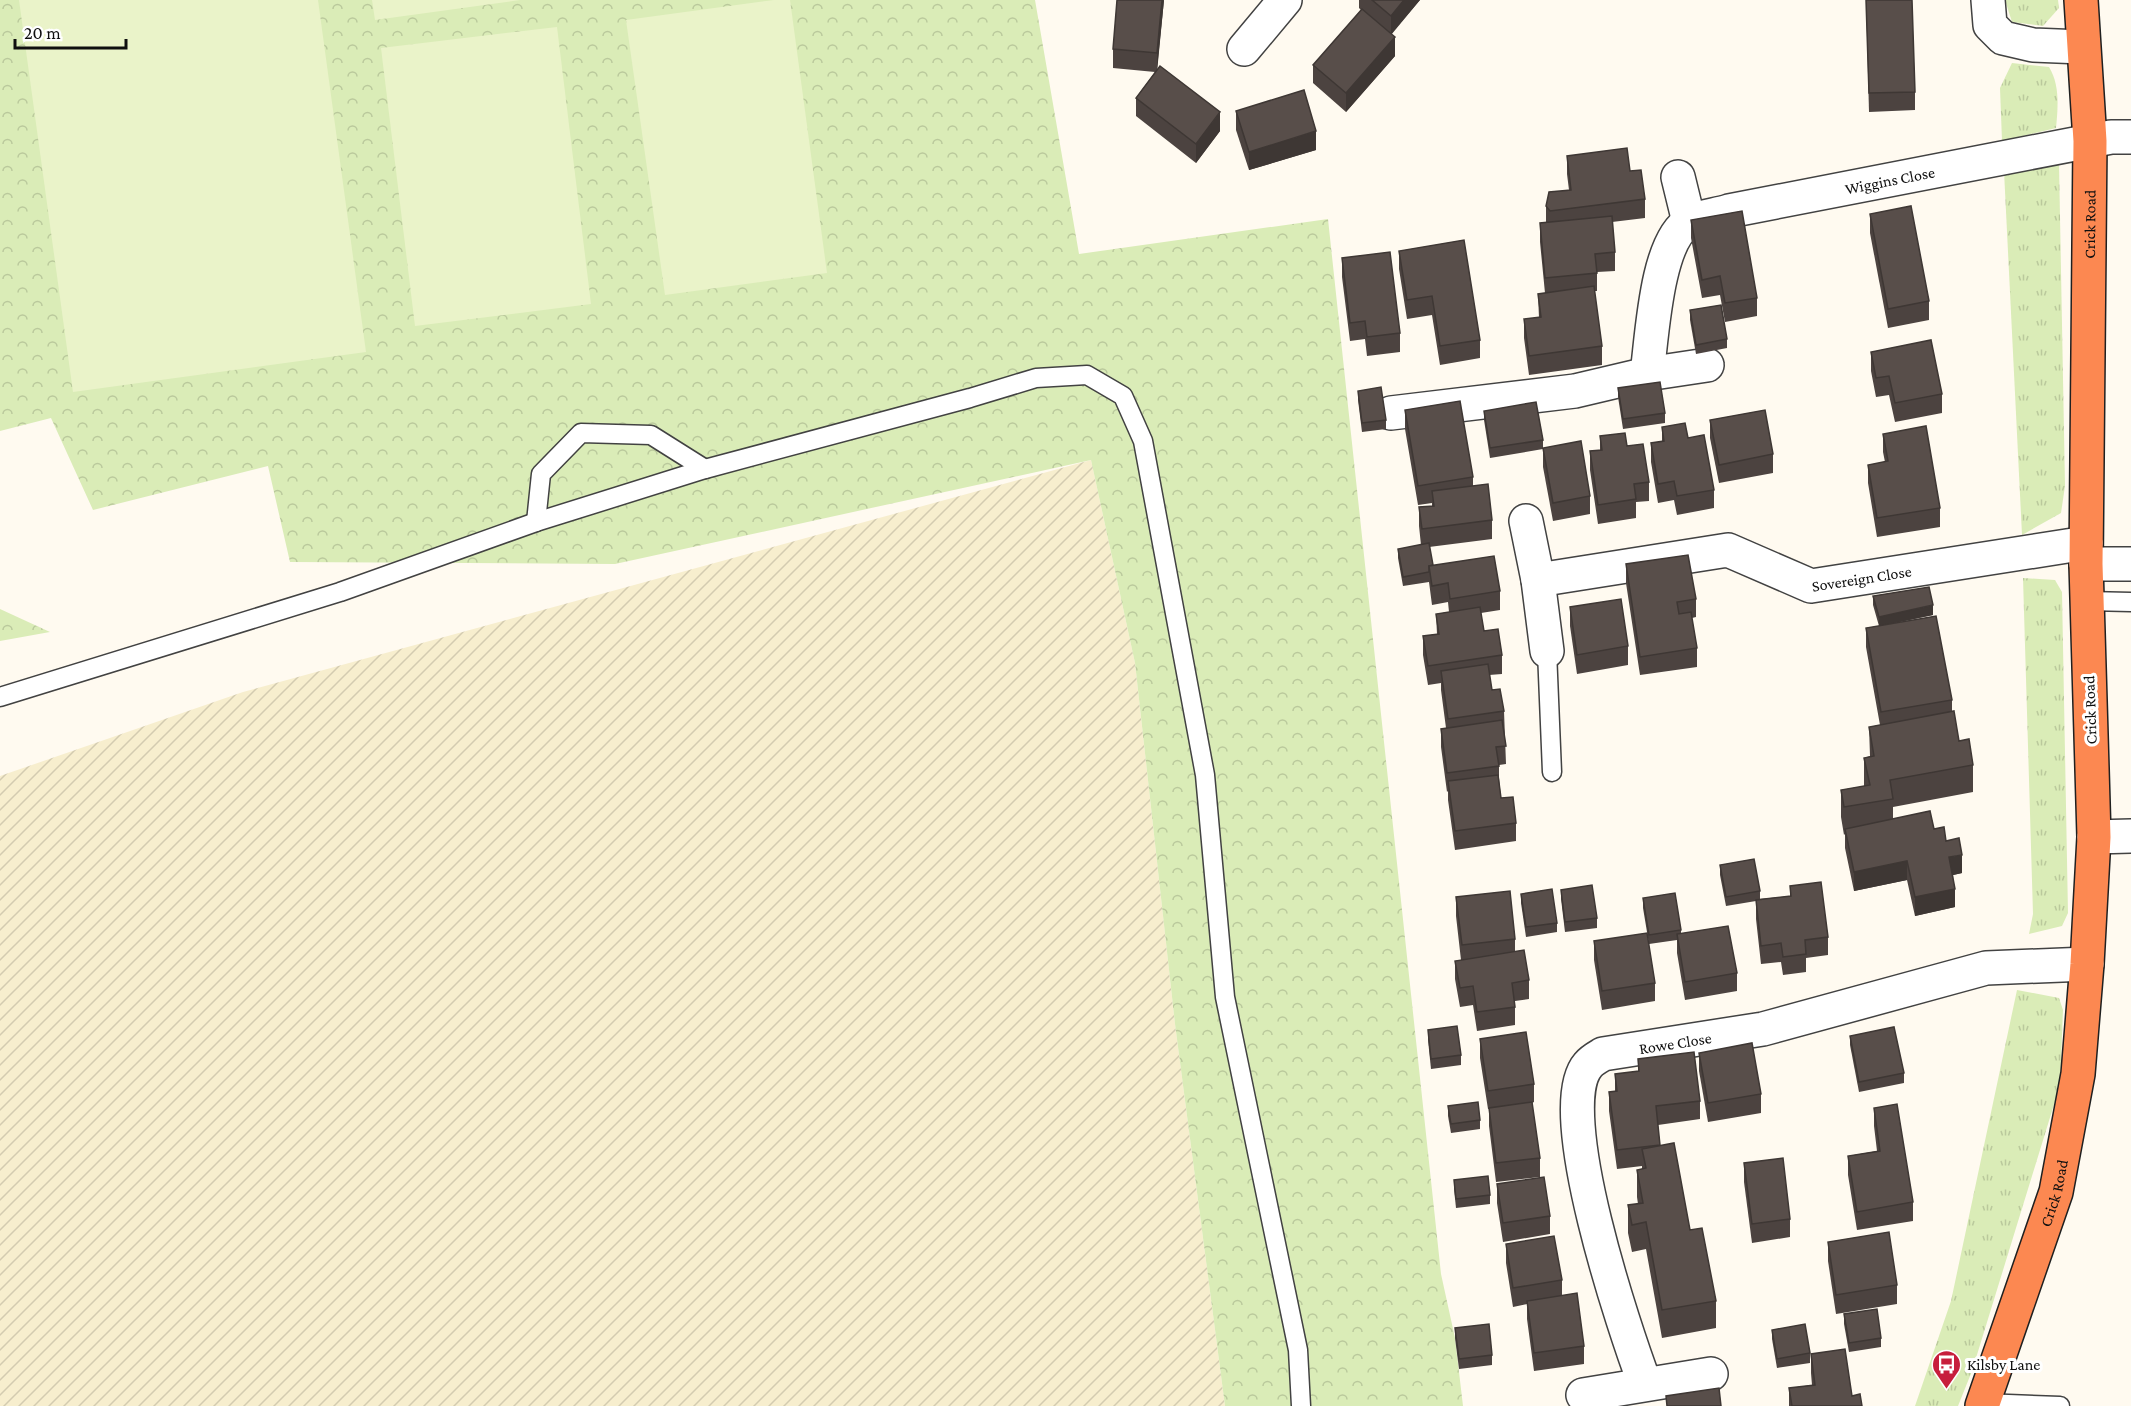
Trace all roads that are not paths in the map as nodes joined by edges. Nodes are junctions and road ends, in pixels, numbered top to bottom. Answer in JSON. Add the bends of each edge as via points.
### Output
{"nodes":[{"id":1,"x":1285,"y":0,"type":"edge"},
{"id":2,"x":1988,"y":0,"type":"edge"},
{"id":3,"x":2081,"y":0,"type":"edge"},
{"id":4,"x":2082,"y":47,"type":"junction"},
{"id":5,"x":1245,"y":49,"type":"dead end"},
{"id":6,"x":2131,"y":136,"type":"edge"},
{"id":7,"x":2090,"y":141,"type":"junction"},
{"id":8,"x":1678,"y":177,"type":"dead end"},
{"id":9,"x":1689,"y":222,"type":"junction"},
{"id":10,"x":1707,"y":365,"type":"dead end"},
{"id":11,"x":1647,"y":374,"type":"junction"},
{"id":12,"x":1391,"y":413,"type":"dead end"},
{"id":13,"x":705,"y":470,"type":"junction"},
{"id":14,"x":1526,"y":521,"type":"dead end"},
{"id":15,"x":536,"y":522,"type":"junction"},
{"id":16,"x":2086,"y":553,"type":"junction"},
{"id":17,"x":2131,"y":564,"type":"edge"},
{"id":18,"x":1538,"y":580,"type":"junction"},
{"id":19,"x":2087,"y":601,"type":"junction"},
{"id":20,"x":2131,"y":602,"type":"edge"},
{"id":21,"x":1547,"y":651,"type":"joint"},
{"id":22,"x":0,"y":697,"type":"edge"},
{"id":23,"x":1552,"y":771,"type":"dead end"},
{"id":24,"x":2131,"y":836,"type":"edge"},
{"id":25,"x":2094,"y":837,"type":"junction"},
{"id":26,"x":2087,"y":964,"type":"junction"},
{"id":27,"x":1711,"y":1374,"type":"dead end"},
{"id":28,"x":1645,"y":1384,"type":"junction"},
{"id":29,"x":1583,"y":1395,"type":"dead end"},
{"id":30,"x":1982,"y":1404,"type":"edge"},
{"id":31,"x":1301,"y":1406,"type":"edge"},
{"id":32,"x":2060,"y":1406,"type":"edge"}],
"edges":[{"from":1,"to":5,"type":"street"},
{"from":2,"to":4,"type":"street","via":[[1990,25],[2003,38],[2033,45]]},
{"from":3,"to":4,"type":"highway","name":"Crick Road"},
{"from":4,"to":7,"type":"highway","name":"Crick Road"},
{"from":6,"to":7,"type":"street","name":"Wiggins Close"},
{"from":7,"to":9,"type":"street","name":"Wiggins Close"},
{"from":7,"to":16,"type":"highway","name":"Crick Road"},
{"from":8,"to":9,"type":"street"},
{"from":9,"to":11,"type":"street","via":[[1662,262]]},
{"from":10,"to":11,"type":"street"},
{"from":11,"to":12,"type":"street","via":[[1575,391]]},
{"from":13,"to":15,"type":"lane"},
{"from":13,"to":15,"type":"lane","via":[[651,435],[581,433],[541,474]]},
{"from":13,"to":31,"type":"lane","via":[[1036,378],[1087,375],[1123,396],[1143,441],[1201,752],[1226,997],[1298,1350]]},
{"from":14,"to":18,"type":"street"},
{"from":15,"to":22,"type":"lane","via":[[340,592]]},
{"from":16,"to":17,"type":"street","name":"Sovereign Close"},
{"from":16,"to":18,"type":"street","name":"Sovereign Close","via":[[1811,586],[1728,550]]},
{"from":16,"to":19,"type":"highway","name":"Crick Road"},
{"from":18,"to":21,"type":"street"},
{"from":19,"to":20,"type":"lane"},
{"from":19,"to":25,"type":"highway","name":"Crick Road"},
{"from":21,"to":23,"type":"lane"},
{"from":24,"to":25,"type":"street"},
{"from":25,"to":26,"type":"highway","name":"Crick Road"},
{"from":26,"to":28,"type":"street","name":"Rowe Close","via":[[1986,968],[1762,1029],[1603,1054],[1587,1065],[1578,1114],[1585,1186],[1621,1317]]},
{"from":26,"to":30,"type":"highway","name":"Crick Road","via":[[2078,1074],[2056,1192]]},
{"from":27,"to":28,"type":"street"},
{"from":28,"to":29,"type":"street"},
{"from":30,"to":32,"type":"lane"}]}
